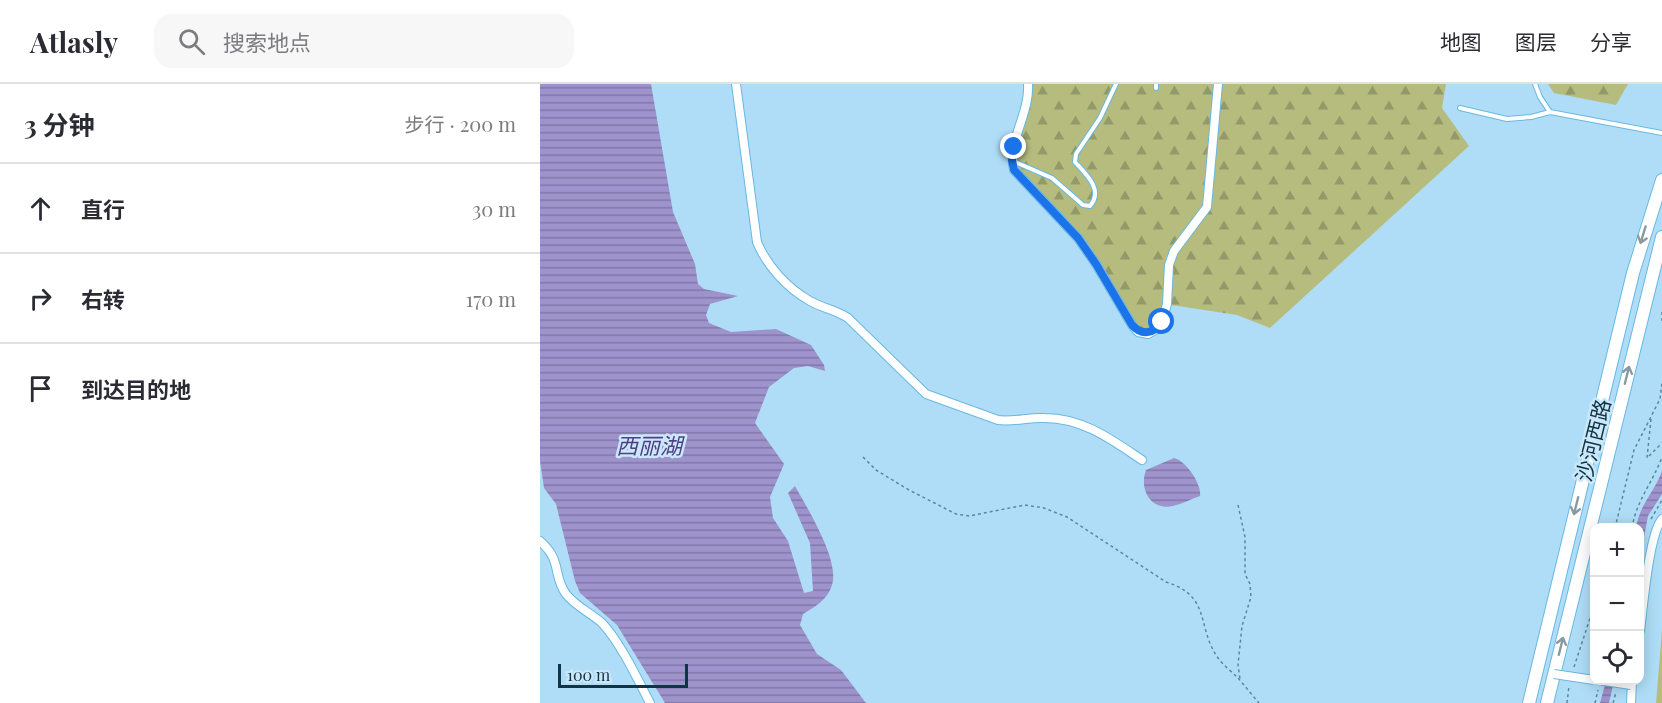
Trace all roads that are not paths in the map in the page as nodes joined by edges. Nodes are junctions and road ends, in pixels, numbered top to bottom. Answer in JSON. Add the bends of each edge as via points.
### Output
{"nodes":[{"id":1,"x":736,"y":84,"type":"edge"},
{"id":2,"x":1028,"y":84,"type":"edge"},
{"id":3,"x":1116,"y":84,"type":"edge"},
{"id":4,"x":1218,"y":84,"type":"edge"},
{"id":5,"x":1535,"y":84,"type":"edge"},
{"id":6,"x":1460,"y":108,"type":"dead end"},
{"id":7,"x":1550,"y":112,"type":"junction"},
{"id":8,"x":1662,"y":133,"type":"edge"},
{"id":9,"x":1012,"y":160,"type":"junction"},
{"id":10,"x":1662,"y":180,"type":"edge"},
{"id":11,"x":1662,"y":237,"type":"edge"},
{"id":12,"x":1142,"y":460,"type":"dead end"},
{"id":13,"x":1662,"y":519,"type":"edge"},
{"id":14,"x":540,"y":541,"type":"edge"},
{"id":15,"x":1644,"y":603,"type":"edge"},
{"id":16,"x":1554,"y":674,"type":"junction"},
{"id":17,"x":1590,"y":679,"type":"edge"},
{"id":18,"x":1632,"y":685,"type":"edge"},
{"id":19,"x":650,"y":703,"type":"edge"},
{"id":20,"x":1529,"y":703,"type":"edge"},
{"id":21,"x":1547,"y":703,"type":"edge"},
{"id":22,"x":1631,"y":703,"type":"edge"}],
"edges":[{"from":1,"to":12,"type":"street","via":[[757,242],[783,280],[810,301],[848,318],[926,394],[998,420],[1044,418],[1076,422]]},
{"from":2,"to":9,"type":"street","via":[[1026,109]]},
{"from":3,"to":9,"type":"lane","via":[[1076,154],[1075,162],[1091,180],[1096,194],[1090,206],[1083,205],[1052,178]]},
{"from":4,"to":9,"type":"street","via":[[1207,207],[1174,251],[1162,322],[1148,334],[1138,332],[1132,325],[1078,238],[1022,180]]},
{"from":5,"to":7,"type":"lane"},
{"from":6,"to":7,"type":"lane","via":[[1507,119]]},
{"from":7,"to":8,"type":"lane"},
{"from":10,"to":20,"type":"main road","name":"沙河西路","one_way":true,"via":[[1633,273]]},
{"from":16,"to":11,"type":"main road","name":"沙河西路","one_way":true},
{"from":13,"to":15,"type":"street","via":[[1653,539]]},
{"from":14,"to":19,"type":"street","via":[[554,555],[560,585],[568,597],[603,624]]},
{"from":16,"to":17,"type":"street","bridge":true},
{"from":16,"to":21,"type":"main road","name":"沙河西路"},
{"from":18,"to":22,"type":"street"}]}
